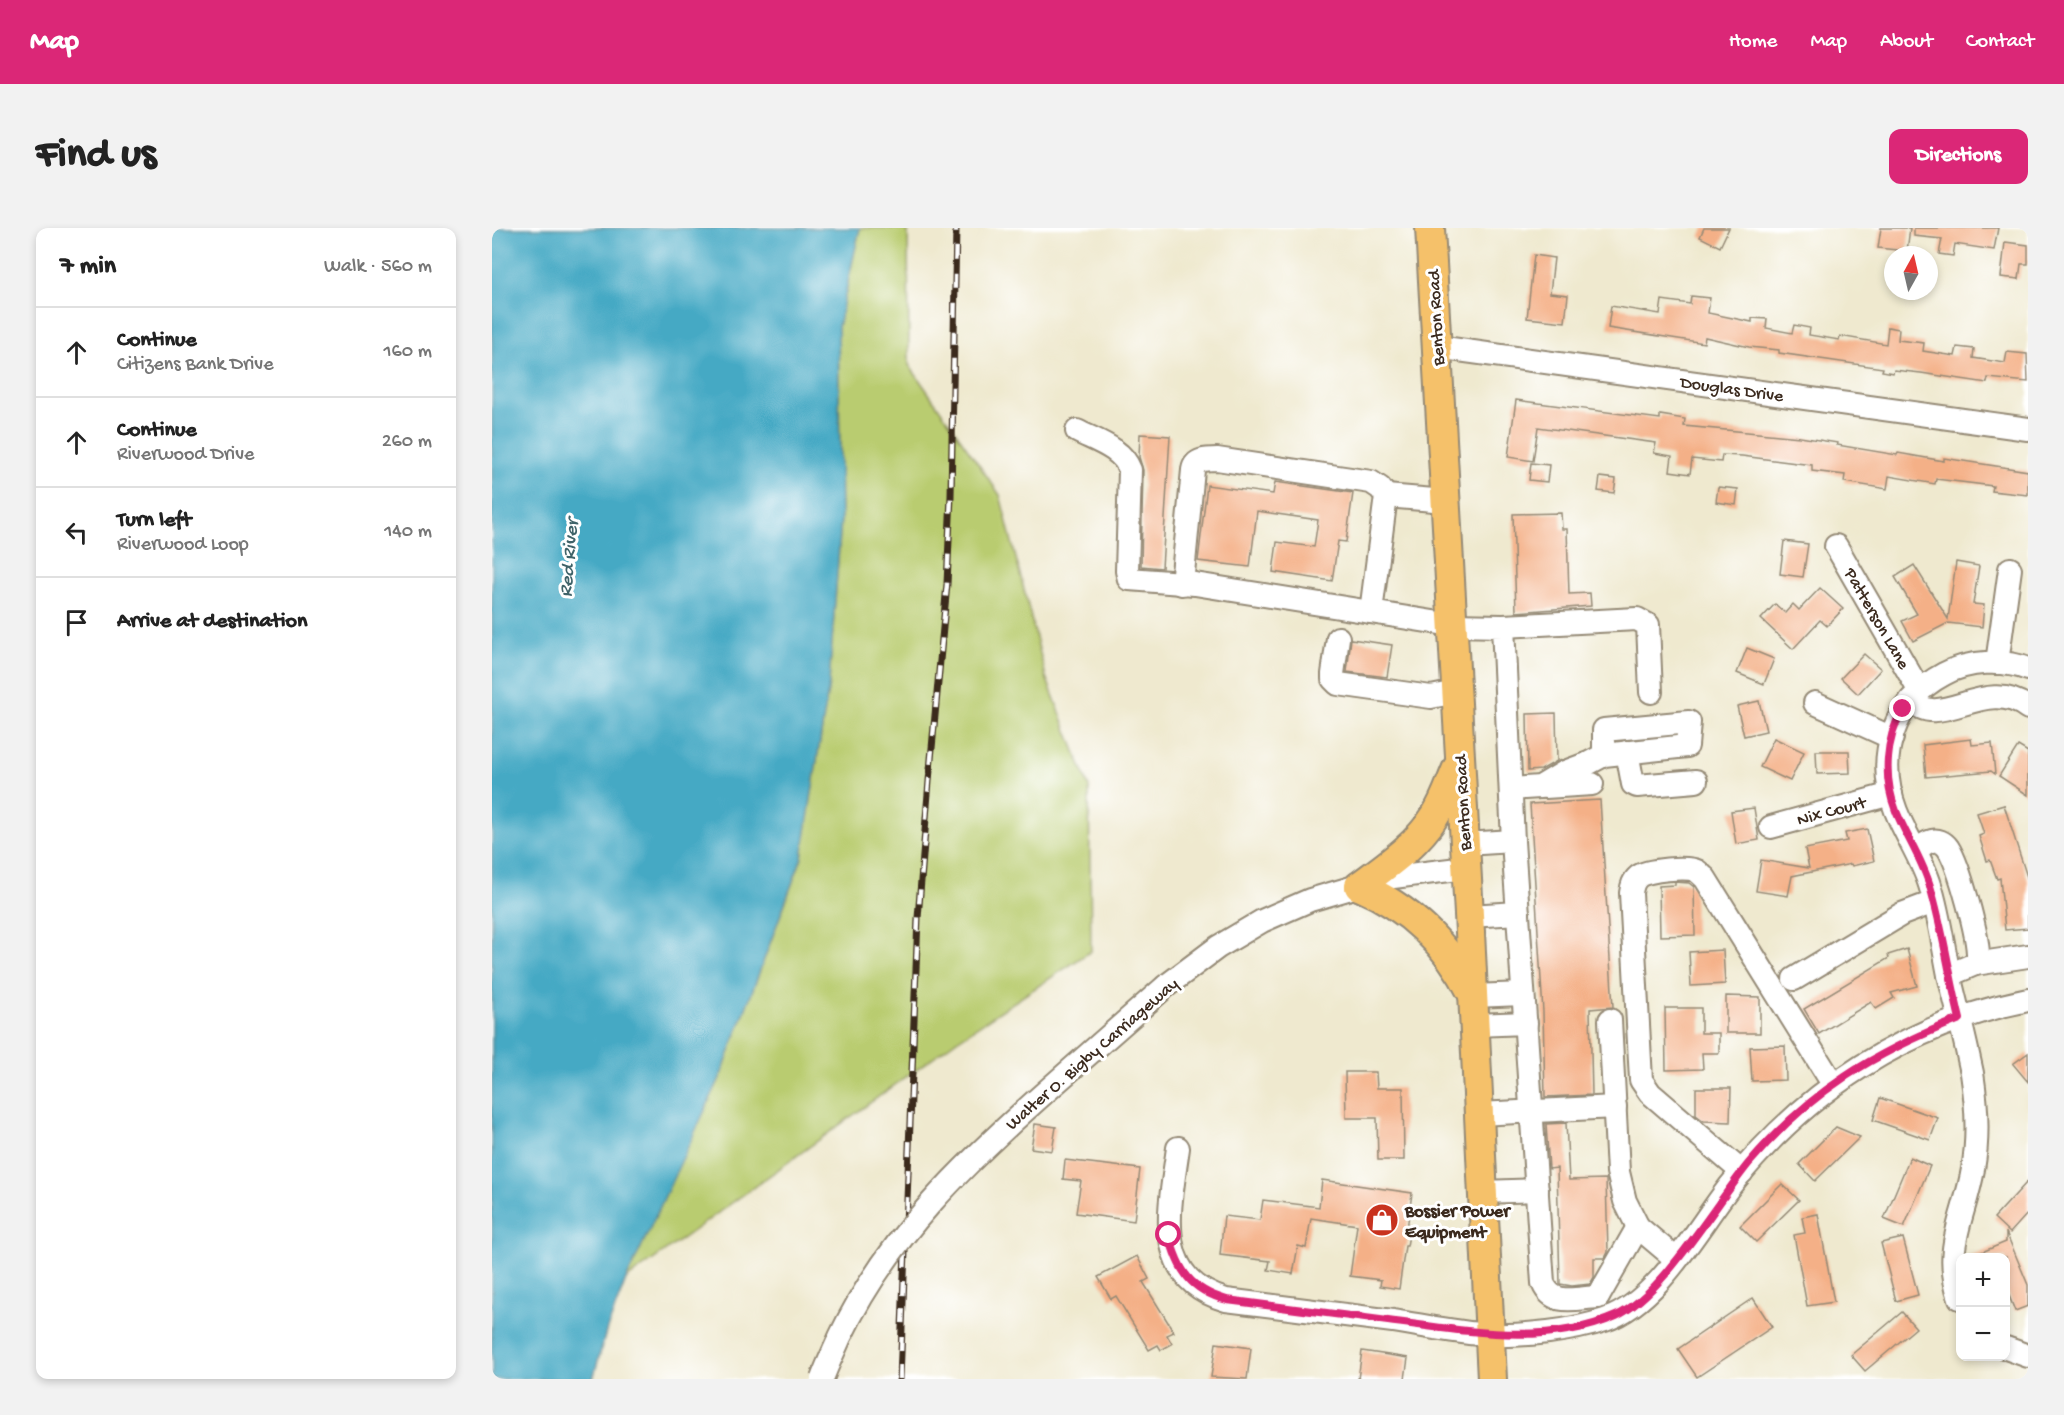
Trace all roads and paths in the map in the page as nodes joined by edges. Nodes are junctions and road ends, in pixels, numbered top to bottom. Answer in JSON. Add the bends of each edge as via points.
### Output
{"nodes":[{"id":1,"x":1430,"y":228,"type":"edge"},
{"id":2,"x":1437,"y":347,"type":"junction"},
{"id":3,"x":2028,"y":429,"type":"edge"},
{"id":4,"x":1077,"y":431,"type":"dead end"},
{"id":5,"x":1386,"y":496,"type":"junction"},
{"id":6,"x":1446,"y":501,"type":"junction"},
{"id":7,"x":1836,"y":546,"type":"dead end"},
{"id":8,"x":2010,"y":569,"type":"dead end"},
{"id":9,"x":1182,"y":584,"type":"junction"},
{"id":10,"x":1371,"y":612,"type":"junction"},
{"id":11,"x":1452,"y":625,"type":"junction"},
{"id":12,"x":1503,"y":626,"type":"junction"},
{"id":13,"x":1338,"y":638,"type":"dead end"},
{"id":14,"x":1997,"y":663,"type":"junction"},
{"id":15,"x":2028,"y":669,"type":"edge"},
{"id":16,"x":1456,"y":692,"type":"junction"},
{"id":17,"x":1651,"y":692,"type":"dead end"},
{"id":18,"x":1915,"y":695,"type":"junction"},
{"id":19,"x":1815,"y":703,"type":"dead end"},
{"id":20,"x":2028,"y":708,"type":"edge"},
{"id":21,"x":1892,"y":738,"type":"junction"},
{"id":22,"x":1627,"y":752,"type":"junction"},
{"id":23,"x":1604,"y":755,"type":"junction"},
{"id":24,"x":1460,"y":762,"type":"junction"},
{"id":25,"x":1696,"y":781,"type":"dead end"},
{"id":26,"x":1592,"y":784,"type":"dead end"},
{"id":27,"x":1540,"y":787,"type":"junction"},
{"id":28,"x":1511,"y":789,"type":"junction"},
{"id":29,"x":1891,"y":794,"type":"junction"},
{"id":30,"x":1771,"y":827,"type":"dead end"},
{"id":31,"x":1513,"y":841,"type":"junction"},
{"id":32,"x":1917,"y":852,"type":"junction"},
{"id":33,"x":1465,"y":856,"type":"junction"},
{"id":34,"x":1359,"y":886,"type":"junction"},
{"id":35,"x":1934,"y":902,"type":"junction"},
{"id":36,"x":1518,"y":912,"type":"junction"},
{"id":37,"x":1469,"y":915,"type":"junction"},
{"id":38,"x":2028,"y":956,"type":"edge"},
{"id":39,"x":1975,"y":964,"type":"junction"},
{"id":40,"x":1949,"y":975,"type":"junction"},
{"id":41,"x":1794,"y":980,"type":"dead end"},
{"id":42,"x":1523,"y":994,"type":"junction"},
{"id":43,"x":1473,"y":996,"type":"junction"},
{"id":44,"x":2028,"y":1000,"type":"edge"},
{"id":45,"x":1960,"y":1019,"type":"junction"},
{"id":46,"x":1610,"y":1020,"type":"dead end"},
{"id":47,"x":1526,"y":1023,"type":"junction"},
{"id":48,"x":1475,"y":1025,"type":"junction"},
{"id":49,"x":1833,"y":1084,"type":"junction"},
{"id":50,"x":1615,"y":1107,"type":"junction"},
{"id":51,"x":1532,"y":1111,"type":"junction"},
{"id":52,"x":1479,"y":1114,"type":"junction"},
{"id":53,"x":1178,"y":1148,"type":"dead end"},
{"id":54,"x":1742,"y":1172,"type":"junction"},
{"id":55,"x":1537,"y":1190,"type":"junction"},
{"id":56,"x":1483,"y":1192,"type":"junction"},
{"id":57,"x":1638,"y":1227,"type":"junction"},
{"id":58,"x":1676,"y":1259,"type":"junction"},
{"id":59,"x":1956,"y":1288,"type":"edge"},
{"id":60,"x":1598,"y":1297,"type":"junction"},
{"id":61,"x":1606,"y":1320,"type":"junction"},
{"id":62,"x":1490,"y":1335,"type":"junction"},
{"id":63,"x":2010,"y":1349,"type":"edge"},
{"id":64,"x":2028,"y":1356,"type":"edge"},
{"id":65,"x":822,"y":1379,"type":"edge"},
{"id":66,"x":1492,"y":1379,"type":"edge"}],
"edges":[{"from":1,"to":2,"type":"main road","name":"Benton Road"},
{"from":2,"to":3,"type":"street","name":"Douglas Drive"},
{"from":2,"to":6,"type":"main road","name":"Benton Road"},
{"from":4,"to":9,"type":"street","via":[[1115,450],[1130,470],[1129,579]]},
{"from":5,"to":6,"type":"street"},
{"from":5,"to":9,"type":"street","via":[[1371,482],[1204,459],[1193,470]]},
{"from":5,"to":10,"type":"street"},
{"from":6,"to":11,"type":"main road","name":"Benton Road"},
{"from":7,"to":18,"type":"street","name":"Patterson Lane"},
{"from":8,"to":14,"type":"street"},
{"from":9,"to":10,"type":"street"},
{"from":10,"to":11,"type":"street"},
{"from":11,"to":12,"type":"street"},
{"from":11,"to":16,"type":"main road","name":"Benton Road"},
{"from":12,"to":17,"type":"street","via":[[1637,618],[1648,625]]},
{"from":12,"to":28,"type":"street"},
{"from":13,"to":16,"type":"street","via":[[1333,674],[1338,684],[1431,697]]},
{"from":14,"to":15,"type":"street"},
{"from":14,"to":18,"type":"street","via":[[1962,666],[1934,679]]},
{"from":16,"to":24,"type":"main road","name":"Benton Road"},
{"from":18,"to":20,"type":"street","via":[[1917,706],[1931,710],[1993,697],[2011,698]]},
{"from":18,"to":21,"type":"street","via":[[1897,720]]},
{"from":19,"to":21,"type":"street"},
{"from":21,"to":29,"type":"street","via":[[1888,758]]},
{"from":22,"to":23,"type":"street"},
{"from":22,"to":23,"type":"street","via":[[1687,746],[1689,722],[1604,730]]},
{"from":22,"to":25,"type":"street","via":[[1633,784],[1637,786]]},
{"from":23,"to":27,"type":"street"},
{"from":24,"to":33,"type":"main road","name":"Benton Road"},
{"from":24,"to":34,"type":"main road","via":[[1436,815],[1423,833]]},
{"from":26,"to":27,"type":"street"},
{"from":27,"to":28,"type":"street"},
{"from":28,"to":31,"type":"street"},
{"from":29,"to":30,"type":"street","name":"Nix Court"},
{"from":29,"to":32,"type":"street"},
{"from":31,"to":33,"type":"street","name":"Walter O. Bigby Carriageway"},
{"from":31,"to":36,"type":"street"},
{"from":32,"to":35,"type":"street"},
{"from":32,"to":39,"type":"street","via":[[1929,840],[1947,846],[1967,902],[1978,954]]},
{"from":33,"to":34,"type":"street","name":"Walter O. Bigby Carriageway"},
{"from":33,"to":37,"type":"main road","name":"Benton Road"},
{"from":34,"to":43,"type":"main road","via":[[1386,899],[1431,933]]},
{"from":34,"to":65,"type":"street","name":"Walter O. Bigby Carriageway","bridge":true,"via":[[1310,900],[1262,921],[1218,947],[1166,986],[1001,1131],[923,1210],[871,1279]]},
{"from":35,"to":40,"type":"street"},
{"from":35,"to":41,"type":"street","via":[[1902,914]]},
{"from":36,"to":37,"type":"street"},
{"from":36,"to":42,"type":"street"},
{"from":37,"to":43,"type":"main road","name":"Benton Road"},
{"from":38,"to":39,"type":"street"},
{"from":39,"to":40,"type":"street"},
{"from":40,"to":45,"type":"street"},
{"from":42,"to":43,"type":"street"},
{"from":42,"to":47,"type":"street"},
{"from":43,"to":48,"type":"main road","name":"Benton Road"},
{"from":44,"to":45,"type":"street"},
{"from":45,"to":49,"type":"street","via":[[1910,1039]]},
{"from":45,"to":59,"type":"street","via":[[1978,1121],[1968,1195],[1954,1239]]},
{"from":46,"to":50,"type":"street"},
{"from":47,"to":48,"type":"street"},
{"from":47,"to":51,"type":"street"},
{"from":48,"to":52,"type":"main road","name":"Benton Road"},
{"from":49,"to":54,"type":"street","via":[[1795,1116]]},
{"from":49,"to":54,"type":"street","via":[[1705,878],[1696,871],[1683,869],[1645,872],[1637,878],[1631,893],[1641,1080],[1650,1093]]},
{"from":50,"to":51,"type":"street"},
{"from":50,"to":57,"type":"street","via":[[1618,1172],[1625,1201]]},
{"from":51,"to":52,"type":"street"},
{"from":51,"to":55,"type":"street"},
{"from":52,"to":56,"type":"main road","name":"Benton Road"},
{"from":53,"to":62,"type":"street","via":[[1169,1235],[1184,1273],[1204,1292],[1227,1300]]},
{"from":54,"to":58,"type":"street"},
{"from":55,"to":56,"type":"street"},
{"from":55,"to":60,"type":"street","via":[[1543,1283],[1548,1293],[1556,1299]]},
{"from":56,"to":62,"type":"main road","name":"Benton Road"},
{"from":57,"to":58,"type":"street"},
{"from":57,"to":60,"type":"street"},
{"from":58,"to":61,"type":"street","via":[[1632,1306]]},
{"from":60,"to":61,"type":"street"},
{"from":61,"to":62,"type":"street","via":[[1564,1330]]},
{"from":62,"to":66,"type":"main road","name":"Benton Road"},
{"from":63,"to":64,"type":"street"}]}
